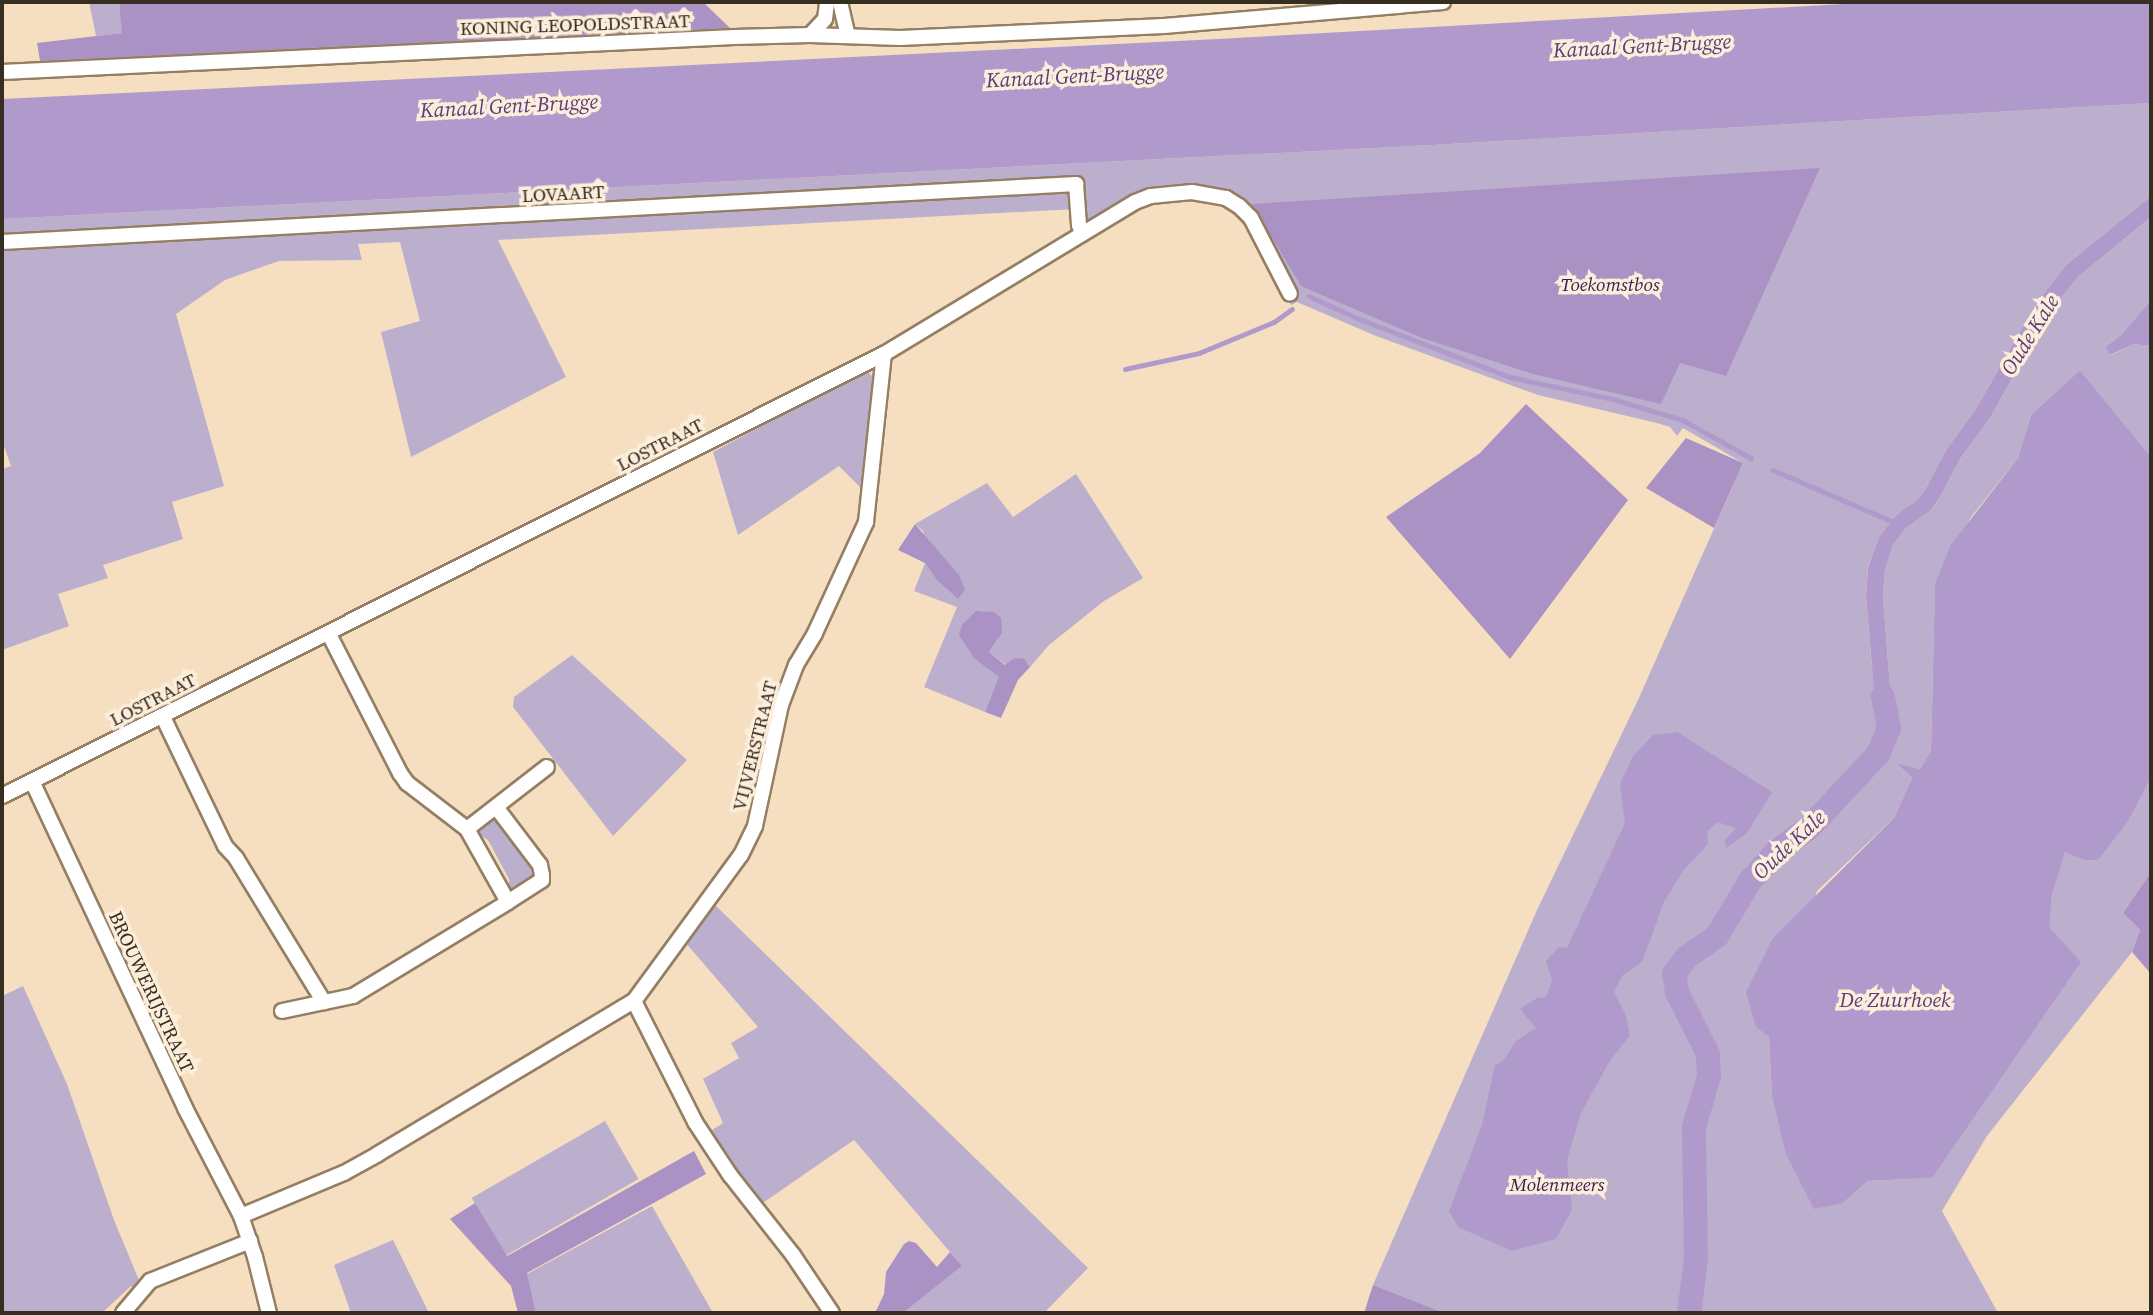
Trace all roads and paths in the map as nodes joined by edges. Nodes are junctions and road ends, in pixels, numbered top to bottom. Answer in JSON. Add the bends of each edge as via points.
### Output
{"nodes":[{"id":1,"x":827,"y":2,"type":"edge"},
{"id":2,"x":840,"y":2,"type":"edge"},
{"id":3,"x":1443,"y":2,"type":"edge"},
{"id":4,"x":810,"y":35,"type":"junction"},
{"id":5,"x":848,"y":36,"type":"junction"},
{"id":6,"x":2,"y":72,"type":"edge"},
{"id":7,"x":1082,"y":233,"type":"junction"},
{"id":8,"x":2,"y":242,"type":"edge"},
{"id":9,"x":1290,"y":294,"type":"dead end"},
{"id":10,"x":884,"y":354,"type":"junction"},
{"id":11,"x":329,"y":634,"type":"junction"},
{"id":12,"x":163,"y":717,"type":"junction"},
{"id":13,"x":547,"y":767,"type":"dead end"},
{"id":14,"x":33,"y":781,"type":"junction"},
{"id":15,"x":2,"y":796,"type":"edge"},
{"id":16,"x":496,"y":807,"type":"junction"},
{"id":17,"x":467,"y":829,"type":"junction"},
{"id":18,"x":508,"y":902,"type":"junction"},
{"id":19,"x":634,"y":1001,"type":"junction"},
{"id":20,"x":324,"y":1002,"type":"junction"},
{"id":21,"x":282,"y":1012,"type":"dead end"},
{"id":22,"x":241,"y":1216,"type":"junction"},
{"id":23,"x":250,"y":1241,"type":"junction"},
{"id":24,"x":123,"y":1313,"type":"edge"},
{"id":25,"x":269,"y":1313,"type":"edge"},
{"id":26,"x":832,"y":1313,"type":"edge"}],
"edges":[{"from":1,"to":4,"type":"street","via":[[825,19]]},
{"from":2,"to":5,"type":"street"},
{"from":3,"to":5,"type":"street","name":"KONING LEOPOLDSTRAAT","via":[[1164,26],[900,38]]},
{"from":4,"to":5,"type":"street","name":"KONING LEOPOLDSTRAAT"},
{"from":4,"to":6,"type":"street","name":"KONING LEOPOLDSTRAAT"},
{"from":7,"to":8,"type":"street","name":"LOVAART","via":[[1076,184]]},
{"from":7,"to":9,"type":"street","name":"LOSTRAAT","via":[[1151,196],[1192,192],[1226,198],[1251,218]]},
{"from":7,"to":10,"type":"street","name":"LOSTRAAT"},
{"from":10,"to":11,"type":"street","name":"LOSTRAAT"},
{"from":10,"to":19,"type":"street","name":"VIJVERSTRAAT","via":[[866,522],[781,705],[754,826],[741,855]]},
{"from":11,"to":12,"type":"street","name":"LOSTRAAT"},
{"from":11,"to":17,"type":"street","via":[[403,777]]},
{"from":12,"to":14,"type":"street","name":"LOSTRAAT"},
{"from":12,"to":20,"type":"street","via":[[225,846]]},
{"from":13,"to":16,"type":"street"},
{"from":14,"to":15,"type":"street","name":"LOSTRAAT"},
{"from":14,"to":22,"type":"street","name":"BROUWERIJSTRAAT","via":[[185,1108]]},
{"from":16,"to":17,"type":"street"},
{"from":16,"to":18,"type":"street","via":[[540,865],[542,876]]},
{"from":17,"to":18,"type":"street"},
{"from":18,"to":20,"type":"street","via":[[353,996]]},
{"from":19,"to":22,"type":"street","via":[[344,1173]]},
{"from":19,"to":26,"type":"street","via":[[695,1122]]},
{"from":20,"to":21,"type":"street"},
{"from":22,"to":23,"type":"street","name":"BROUWERIJSTRAAT"},
{"from":23,"to":24,"type":"street","via":[[149,1281]]},
{"from":23,"to":25,"type":"street","name":"BROUWERIJSTRAAT"}]}
